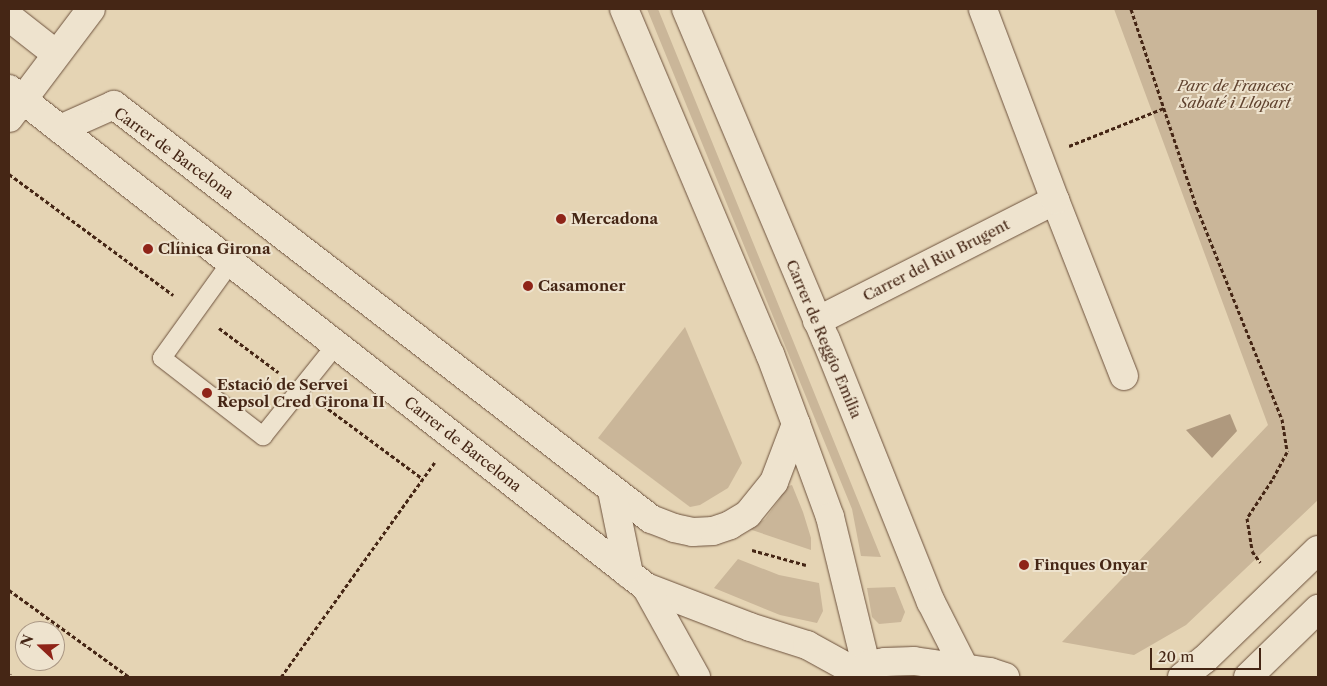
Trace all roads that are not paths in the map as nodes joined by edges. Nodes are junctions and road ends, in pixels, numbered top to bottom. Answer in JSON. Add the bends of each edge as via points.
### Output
{"nodes":[{"id":1,"x":91,"y":9,"type":"edge"},
{"id":2,"x":624,"y":9,"type":"edge"},
{"id":3,"x":686,"y":9,"type":"edge"},
{"id":4,"x":983,"y":9,"type":"edge"},
{"id":5,"x":9,"y":17,"type":"edge"},
{"id":6,"x":56,"y":54,"type":"junction"},
{"id":7,"x":13,"y":102,"type":"edge"},
{"id":8,"x":60,"y":129,"type":"junction"},
{"id":9,"x":1054,"y":200,"type":"junction"},
{"id":10,"x":231,"y":262,"type":"junction"},
{"id":11,"x":817,"y":321,"type":"junction"},
{"id":12,"x":336,"y":345,"type":"junction"},
{"id":13,"x":1124,"y":376,"type":"dead end"},
{"id":14,"x":796,"y":424,"type":"junction"},
{"id":15,"x":612,"y":491,"type":"junction"},
{"id":16,"x":1318,"y":550,"type":"edge"},
{"id":17,"x":637,"y":580,"type":"junction"},
{"id":18,"x":1318,"y":609,"type":"edge"},
{"id":19,"x":964,"y":668,"type":"junction"},
{"id":20,"x":858,"y":671,"type":"edge"},
{"id":21,"x":696,"y":677,"type":"edge"},
{"id":22,"x":1005,"y":677,"type":"edge"},
{"id":23,"x":1182,"y":677,"type":"edge"},
{"id":24,"x":1248,"y":677,"type":"edge"}],
"edges":[{"from":1,"to":6,"type":"street"},
{"from":2,"to":14,"type":"street","via":[[770,354]]},
{"from":3,"to":11,"type":"street","name":"Carrer de Reggio Emília"},
{"from":4,"to":9,"type":"street"},
{"from":5,"to":6,"type":"street"},
{"from":6,"to":7,"type":"street"},
{"from":7,"to":8,"type":"street","name":"Carrer de Barcelona"},
{"from":8,"to":10,"type":"street","name":"Carrer de Barcelona"},
{"from":8,"to":15,"type":"street","name":"Carrer de Barcelona","via":[[114,105]]},
{"from":9,"to":11,"type":"street","name":"Carrer del Riu Brugent"},
{"from":9,"to":13,"type":"street"},
{"from":10,"to":12,"type":"street","name":"Carrer de Barcelona"},
{"from":10,"to":12,"type":"lane","via":[[162,358],[263,436]]},
{"from":11,"to":19,"type":"street","name":"Carrer de Reggio Emília","via":[[932,602]]},
{"from":12,"to":17,"type":"street","name":"Carrer de Barcelona"},
{"from":14,"to":15,"type":"street","name":"Carrer de Barcelona","via":[[774,482],[748,514],[730,525],[693,532],[674,528],[651,520]]},
{"from":14,"to":20,"type":"street","via":[[830,517],[857,626]]},
{"from":15,"to":17,"type":"street","name":"Carrer de Barcelona"},
{"from":16,"to":23,"type":"street"},
{"from":17,"to":20,"type":"street","name":"Carrer de Barcelona","via":[[750,627],[808,645]]},
{"from":17,"to":21,"type":"street","name":"Carrer de Barcelona"},
{"from":18,"to":24,"type":"street"},
{"from":19,"to":20,"type":"street","via":[[914,661],[885,662]]},
{"from":19,"to":22,"type":"street"}]}
